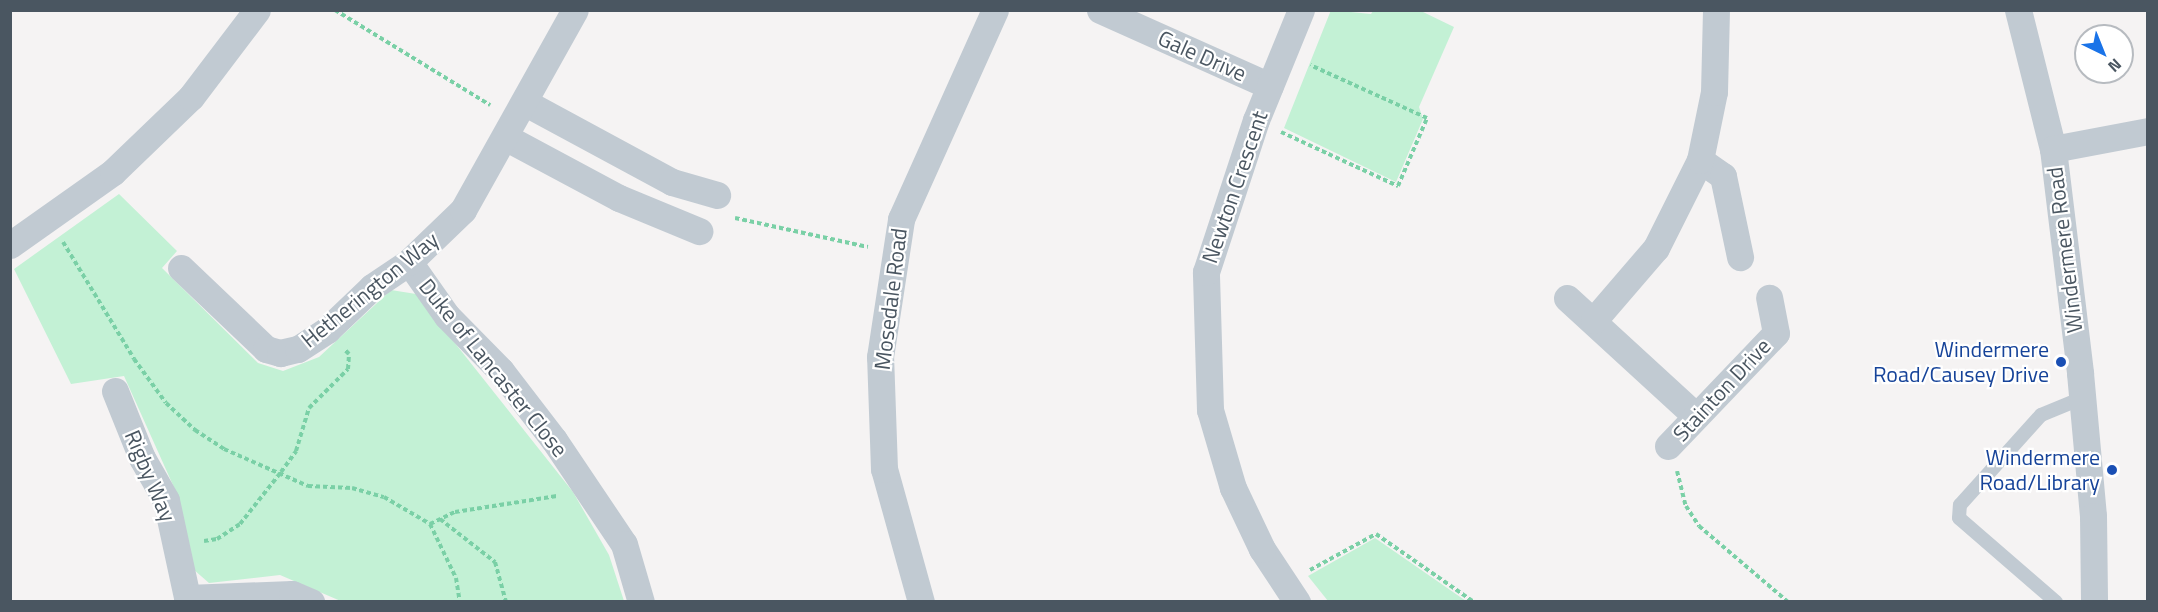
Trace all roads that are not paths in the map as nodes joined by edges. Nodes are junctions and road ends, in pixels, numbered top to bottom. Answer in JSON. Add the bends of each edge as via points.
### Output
{"nodes":[{"id":1,"x":257,"y":10,"type":"edge"},
{"id":2,"x":575,"y":10,"type":"edge"},
{"id":3,"x":995,"y":10,"type":"edge"},
{"id":4,"x":1100,"y":10,"type":"edge"},
{"id":5,"x":1302,"y":10,"type":"edge"},
{"id":6,"x":1716,"y":10,"type":"edge"},
{"id":7,"x":2018,"y":10,"type":"edge"},
{"id":8,"x":1270,"y":86,"type":"junction"},
{"id":9,"x":524,"y":102,"type":"junction"},
{"id":10,"x":2148,"y":131,"type":"edge"},
{"id":11,"x":505,"y":137,"type":"junction"},
{"id":12,"x":2053,"y":149,"type":"junction"},
{"id":13,"x":1700,"y":160,"type":"junction"},
{"id":14,"x":717,"y":195,"type":"dead end"},
{"id":15,"x":699,"y":231,"type":"dead end"},
{"id":16,"x":10,"y":244,"type":"edge"},
{"id":17,"x":1740,"y":257,"type":"dead end"},
{"id":18,"x":409,"y":262,"type":"junction"},
{"id":19,"x":181,"y":268,"type":"dead end"},
{"id":20,"x":1567,"y":298,"type":"dead end"},
{"id":21,"x":1769,"y":298,"type":"dead end"},
{"id":22,"x":1594,"y":320,"type":"junction"},
{"id":23,"x":115,"y":391,"type":"dead end"},
{"id":24,"x":2082,"y":398,"type":"junction"},
{"id":25,"x":1696,"y":416,"type":"junction"},
{"id":26,"x":1668,"y":446,"type":"road end"},
{"id":27,"x":1291,"y":593,"type":"edge"},
{"id":28,"x":188,"y":600,"type":"edge"},
{"id":29,"x":311,"y":602,"type":"edge"},
{"id":30,"x":641,"y":602,"type":"edge"},
{"id":31,"x":921,"y":602,"type":"edge"},
{"id":32,"x":2056,"y":602,"type":"edge"},
{"id":33,"x":2094,"y":602,"type":"edge"}],
"edges":[{"from":1,"to":16,"type":"street","via":[[191,97],[113,172]]},
{"from":2,"to":9,"type":"street","name":"Hetherington Way"},
{"from":3,"to":31,"type":"street","name":"Mosedale Road","via":[[901,219],[880,357],[884,469]]},
{"from":4,"to":8,"type":"street","name":"Gale Drive"},
{"from":5,"to":8,"type":"street","name":"Newton Crescent"},
{"from":6,"to":13,"type":"street","via":[[1714,92]]},
{"from":7,"to":12,"type":"street","name":"Windermere Road"},
{"from":8,"to":27,"type":"street","name":"Newton Crescent","via":[[1206,272],[1210,410],[1233,488],[1262,549]]},
{"from":9,"to":11,"type":"street","name":"Hetherington Way"},
{"from":9,"to":14,"type":"street","via":[[672,182]]},
{"from":10,"to":12,"type":"street"},
{"from":11,"to":15,"type":"street","via":[[620,198]]},
{"from":11,"to":18,"type":"street","name":"Hetherington Way","via":[[464,210]]},
{"from":12,"to":24,"type":"street","name":"Windermere Road"},
{"from":13,"to":17,"type":"street","via":[[1723,176]]},
{"from":13,"to":22,"type":"street","via":[[1656,248]]},
{"from":18,"to":19,"type":"street","name":"Hetherington Way","via":[[372,287],[327,330],[298,349],[280,353],[266,349]]},
{"from":18,"to":30,"type":"street","name":"Duke of Lancaster Close","via":[[447,316],[501,371],[624,544]]},
{"from":20,"to":22,"type":"street"},
{"from":21,"to":25,"type":"street","name":"Stainton Drive","via":[[1776,333]]},
{"from":22,"to":25,"type":"street"},
{"from":23,"to":28,"type":"street","name":"Rigby Way","via":[[142,458],[166,500]]},
{"from":24,"to":32,"type":"lane","via":[[2041,415],[1960,505],[1959,518]]},
{"from":24,"to":33,"type":"street","name":"Windermere Road","via":[[2093,516]]},
{"from":25,"to":26,"type":"street","name":"Stainton Drive"},
{"from":28,"to":29,"type":"street","name":"Rigby Way","via":[[292,594]]}]}
